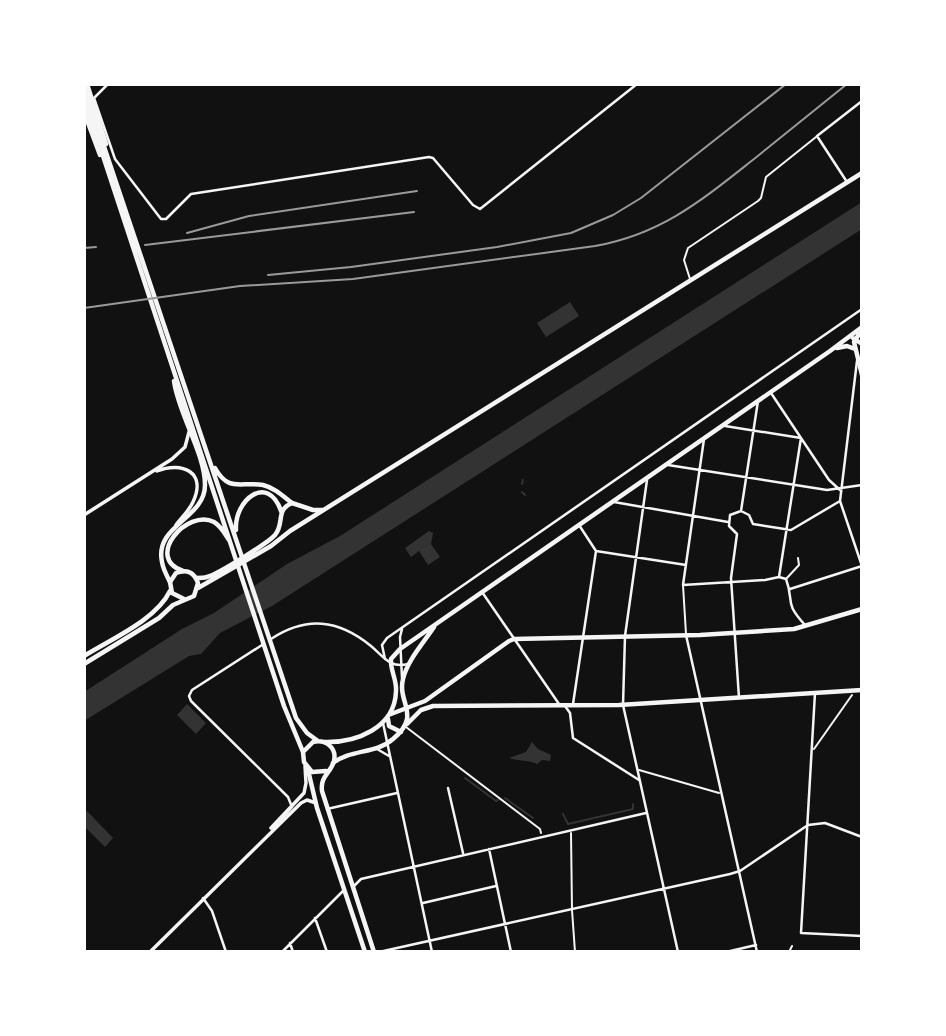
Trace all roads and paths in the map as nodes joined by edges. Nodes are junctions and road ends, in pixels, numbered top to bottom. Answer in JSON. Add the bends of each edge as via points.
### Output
{"nodes":[{"id":1,"x":108,"y":84,"type":"edge"},
{"id":2,"x":636,"y":84,"type":"edge"},
{"id":3,"x":86,"y":86,"type":"edge"},
{"id":4,"x":84,"y":98,"type":"edge"},
{"id":5,"x":860,"y":103,"type":"edge"},
{"id":6,"x":87,"y":107,"type":"edge"},
{"id":7,"x":861,"y":109,"type":"edge"},
{"id":8,"x":817,"y":136,"type":"junction"},
{"id":9,"x":862,"y":173,"type":"edge"},
{"id":10,"x":111,"y":174,"type":"junction"},
{"id":11,"x":847,"y":183,"type":"junction"},
{"id":12,"x":690,"y":280,"type":"junction"},
{"id":13,"x":153,"y":301,"type":"junction"},
{"id":14,"x":862,"y":309,"type":"edge"},
{"id":15,"x":862,"y":330,"type":"edge"},
{"id":16,"x":855,"y":338,"type":"junction"},
{"id":17,"x":845,"y":339,"type":"junction"},
{"id":18,"x":862,"y":344,"type":"edge"},
{"id":19,"x":837,"y":348,"type":"junction"},
{"id":20,"x":856,"y":350,"type":"junction"},
{"id":21,"x":830,"y":351,"type":"junction"},
{"id":22,"x":858,"y":357,"type":"junction"},
{"id":23,"x":173,"y":369,"type":"junction"},
{"id":24,"x":862,"y":375,"type":"edge"},
{"id":25,"x":854,"y":381,"type":"junction"},
{"id":26,"x":771,"y":392,"type":"junction"},
{"id":27,"x":758,"y":401,"type":"junction"},
{"id":28,"x":198,"y":425,"type":"junction"},
{"id":29,"x":723,"y":425,"type":"junction"},
{"id":30,"x":189,"y":429,"type":"junction"},
{"id":31,"x":753,"y":431,"type":"junction"},
{"id":32,"x":704,"y":438,"type":"junction"},
{"id":33,"x":801,"y":438,"type":"junction"},
{"id":34,"x":178,"y":453,"type":"junction"},
{"id":35,"x":667,"y":464,"type":"junction"},
{"id":36,"x":181,"y":467,"type":"junction"},
{"id":37,"x":700,"y":470,"type":"junction"},
{"id":38,"x":148,"y":474,"type":"junction"},
{"id":39,"x":746,"y":477,"type":"junction"},
{"id":40,"x":647,"y":478,"type":"junction"},
{"id":41,"x":793,"y":485,"type":"junction"},
{"id":42,"x":862,"y":485,"type":"edge"},
{"id":43,"x":840,"y":490,"type":"junction"},
{"id":44,"x":840,"y":501,"type":"junction"},
{"id":45,"x":612,"y":502,"type":"junction"},
{"id":46,"x":292,"y":503,"type":"junction"},
{"id":47,"x":643,"y":507,"type":"junction"},
{"id":48,"x":303,"y":508,"type":"junction"},
{"id":49,"x":324,"y":510,"type":"junction"},
{"id":50,"x":741,"y":510,"type":"junction"},
{"id":51,"x":281,"y":511,"type":"junction"},
{"id":52,"x":84,"y":515,"type":"edge"},
{"id":53,"x":693,"y":516,"type":"junction"},
{"id":54,"x":281,"y":521,"type":"junction"},
{"id":55,"x":728,"y":522,"type":"junction"},
{"id":56,"x":304,"y":523,"type":"junction"},
{"id":57,"x":176,"y":525,"type":"junction"},
{"id":58,"x":579,"y":525,"type":"junction"},
{"id":59,"x":294,"y":528,"type":"junction"},
{"id":60,"x":787,"y":530,"type":"junction"},
{"id":61,"x":234,"y":542,"type":"junction"},
{"id":62,"x":596,"y":551,"type":"junction"},
{"id":63,"x":636,"y":557,"type":"junction"},
{"id":64,"x":797,"y":558,"type":"dead end"},
{"id":65,"x":686,"y":565,"type":"junction"},
{"id":66,"x":862,"y":566,"type":"edge"},
{"id":67,"x":183,"y":571,"type":"junction"},
{"id":68,"x":779,"y":577,"type":"junction"},
{"id":69,"x":196,"y":578,"type":"junction"},
{"id":70,"x":786,"y":579,"type":"junction"},
{"id":71,"x":170,"y":582,"type":"junction"},
{"id":72,"x":731,"y":582,"type":"junction"},
{"id":73,"x":683,"y":585,"type":"junction"},
{"id":74,"x":198,"y":588,"type":"junction"},
{"id":75,"x":790,"y":589,"type":"junction"},
{"id":76,"x":171,"y":590,"type":"junction"},
{"id":77,"x":482,"y":592,"type":"junction"},
{"id":78,"x":184,"y":599,"type":"junction"},
{"id":79,"x":862,"y":609,"type":"edge"},
{"id":80,"x":437,"y":624,"type":"junction"},
{"id":81,"x":806,"y":625,"type":"junction"},
{"id":82,"x":404,"y":626,"type":"junction"},
{"id":83,"x":734,"y":634,"type":"junction"},
{"id":84,"x":686,"y":635,"type":"junction"},
{"id":85,"x":625,"y":636,"type":"junction"},
{"id":86,"x":583,"y":637,"type":"junction"},
{"id":87,"x":514,"y":639,"type":"junction"},
{"id":88,"x":400,"y":649,"type":"junction"},
{"id":89,"x":84,"y":656,"type":"edge"},
{"id":90,"x":385,"y":659,"type":"junction"},
{"id":91,"x":412,"y":661,"type":"junction"},
{"id":92,"x":84,"y":664,"type":"edge"},
{"id":93,"x":391,"y":664,"type":"junction"},
{"id":94,"x":401,"y":666,"type":"junction"},
{"id":95,"x":402,"y":681,"type":"junction"},
{"id":96,"x":862,"y":690,"type":"edge"},
{"id":97,"x":815,"y":693,"type":"junction"},
{"id":98,"x":852,"y":695,"type":"dead end"},
{"id":99,"x":431,"y":698,"type":"junction"},
{"id":100,"x":739,"y":698,"type":"junction"},
{"id":101,"x":701,"y":700,"type":"junction"},
{"id":102,"x":410,"y":705,"type":"junction"},
{"id":103,"x":622,"y":705,"type":"junction"},
{"id":104,"x":433,"y":706,"type":"junction"},
{"id":105,"x":563,"y":706,"type":"junction"},
{"id":106,"x":573,"y":706,"type":"junction"},
{"id":107,"x":387,"y":718,"type":"junction"},
{"id":108,"x":406,"y":725,"type":"junction"},
{"id":109,"x":401,"y":732,"type":"junction"},
{"id":110,"x":321,"y":741,"type":"junction"},
{"id":111,"x":387,"y":744,"type":"junction"},
{"id":112,"x":377,"y":748,"type":"junction"},
{"id":113,"x":814,"y":749,"type":"dead end"},
{"id":114,"x":303,"y":752,"type":"junction"},
{"id":115,"x":389,"y":755,"type":"junction"},
{"id":116,"x":333,"y":764,"type":"junction"},
{"id":117,"x":307,"y":768,"type":"junction"},
{"id":118,"x":638,"y":769,"type":"junction"},
{"id":119,"x":326,"y":771,"type":"junction"},
{"id":120,"x":640,"y":781,"type":"junction"},
{"id":121,"x":448,"y":789,"type":"dead end"},
{"id":122,"x":397,"y":793,"type":"junction"},
{"id":123,"x":719,"y":793,"type":"dead end"},
{"id":124,"x":316,"y":803,"type":"junction"},
{"id":125,"x":292,"y":805,"type":"junction"},
{"id":126,"x":327,"y":809,"type":"junction"},
{"id":127,"x":646,"y":813,"type":"junction"},
{"id":128,"x":808,"y":825,"type":"junction"},
{"id":129,"x":273,"y":829,"type":"junction"},
{"id":130,"x":541,"y":834,"type":"dead end"},
{"id":131,"x":571,"y":834,"type":"dead end"},
{"id":132,"x":862,"y":837,"type":"edge"},
{"id":133,"x":260,"y":841,"type":"junction"},
{"id":134,"x":489,"y":849,"type":"junction"},
{"id":135,"x":464,"y":855,"type":"junction"},
{"id":136,"x":415,"y":866,"type":"junction"},
{"id":137,"x":740,"y":871,"type":"junction"},
{"id":138,"x":496,"y":886,"type":"junction"},
{"id":139,"x":353,"y":887,"type":"junction"},
{"id":140,"x":344,"y":890,"type":"junction"},
{"id":141,"x":664,"y":890,"type":"junction"},
{"id":142,"x":203,"y":898,"type":"junction"},
{"id":143,"x":423,"y":903,"type":"junction"},
{"id":144,"x":572,"y":910,"type":"junction"},
{"id":145,"x":315,"y":918,"type":"junction"},
{"id":146,"x":505,"y":924,"type":"junction"},
{"id":147,"x":862,"y":936,"type":"edge"},
{"id":148,"x":432,"y":940,"type":"junction"},
{"id":149,"x":290,"y":943,"type":"junction"},
{"id":150,"x":756,"y":946,"type":"junction"},
{"id":151,"x":792,"y":946,"type":"dead end"},
{"id":152,"x":150,"y":952,"type":"edge"},
{"id":153,"x":226,"y":952,"type":"edge"},
{"id":154,"x":282,"y":952,"type":"edge"},
{"id":155,"x":293,"y":952,"type":"edge"},
{"id":156,"x":327,"y":952,"type":"edge"},
{"id":157,"x":365,"y":952,"type":"edge"},
{"id":158,"x":376,"y":952,"type":"edge"},
{"id":159,"x":432,"y":952,"type":"edge"},
{"id":160,"x":511,"y":952,"type":"edge"},
{"id":161,"x":575,"y":952,"type":"edge"},
{"id":162,"x":678,"y":952,"type":"edge"},
{"id":163,"x":726,"y":952,"type":"edge"},
{"id":164,"x":757,"y":952,"type":"edge"},
{"id":165,"x":789,"y":952,"type":"edge"}],
"edges":[{"from":1,"to":2,"type":"street","via":[[94,98],[115,159],[161,219],[166,219],[191,194],[429,157],[480,209]]},
{"from":3,"to":6,"type":"main road"},
{"from":3,"to":10,"type":"main road"},
{"from":4,"to":6,"type":"main road"},
{"from":5,"to":7,"type":"street"},
{"from":5,"to":8,"type":"street"},
{"from":6,"to":10,"type":"main road"},
{"from":6,"to":10,"type":"main road"},
{"from":8,"to":11,"type":"street"},
{"from":8,"to":12,"type":"street","via":[[766,177],[758,201],[688,248],[684,260]]},
{"from":9,"to":11,"type":"main road"},
{"from":10,"to":13,"type":"main road"},
{"from":11,"to":12,"type":"main road"},
{"from":12,"to":49,"type":"main road"},
{"from":13,"to":23,"type":"main road"},
{"from":13,"to":28,"type":"main road"},
{"from":14,"to":82,"type":"street"},
{"from":15,"to":16,"type":"main road"},
{"from":15,"to":17,"type":"main road"},
{"from":16,"to":17,"type":"main road"},
{"from":16,"to":18,"type":"main road"},
{"from":16,"to":19,"type":"main road"},
{"from":16,"to":20,"type":"main road"},
{"from":17,"to":21,"type":"main road"},
{"from":19,"to":20,"type":"main road"},
{"from":19,"to":21,"type":"main road"},
{"from":20,"to":22,"type":"main road"},
{"from":21,"to":26,"type":"main road"},
{"from":22,"to":24,"type":"main road"},
{"from":22,"to":25,"type":"street"},
{"from":23,"to":30,"type":"main road"},
{"from":23,"to":61,"type":"main road"},
{"from":24,"to":25,"type":"street"},
{"from":25,"to":43,"type":"street"},
{"from":26,"to":27,"type":"main road"},
{"from":26,"to":33,"type":"street"},
{"from":27,"to":29,"type":"main road"},
{"from":27,"to":31,"type":"street"},
{"from":28,"to":46,"type":"main road","via":[[216,471],[225,481],[267,486]]},
{"from":28,"to":61,"type":"main road"},
{"from":29,"to":31,"type":"street"},
{"from":29,"to":32,"type":"main road"},
{"from":30,"to":34,"type":"street","via":[[185,447]]},
{"from":30,"to":57,"type":"main road","via":[[204,477],[204,494]]},
{"from":31,"to":33,"type":"street"},
{"from":31,"to":39,"type":"street"},
{"from":32,"to":35,"type":"main road"},
{"from":32,"to":37,"type":"street"},
{"from":33,"to":41,"type":"street"},
{"from":33,"to":43,"type":"street"},
{"from":34,"to":36,"type":"street"},
{"from":34,"to":38,"type":"street"},
{"from":35,"to":37,"type":"street"},
{"from":35,"to":40,"type":"main road"},
{"from":36,"to":38,"type":"street"},
{"from":36,"to":57,"type":"street","via":[[192,473],[196,493]]},
{"from":37,"to":39,"type":"street"},
{"from":37,"to":53,"type":"street"},
{"from":38,"to":52,"type":"street"},
{"from":39,"to":41,"type":"street"},
{"from":39,"to":50,"type":"street"},
{"from":40,"to":45,"type":"main road"},
{"from":40,"to":47,"type":"street"},
{"from":41,"to":43,"type":"street"},
{"from":41,"to":60,"type":"street"},
{"from":42,"to":43,"type":"street"},
{"from":43,"to":44,"type":"street"},
{"from":44,"to":60,"type":"street"},
{"from":44,"to":66,"type":"street"},
{"from":45,"to":47,"type":"street"},
{"from":45,"to":58,"type":"main road"},
{"from":46,"to":48,"type":"main road"},
{"from":46,"to":51,"type":"main road"},
{"from":47,"to":53,"type":"street"},
{"from":47,"to":63,"type":"street"},
{"from":48,"to":49,"type":"main road"},
{"from":48,"to":56,"type":"main road"},
{"from":49,"to":56,"type":"main road"},
{"from":50,"to":55,"type":"street","via":[[733,512]]},
{"from":50,"to":60,"type":"street","via":[[753,524]]},
{"from":51,"to":54,"type":"main road"},
{"from":51,"to":61,"type":"main road","via":[[270,494],[247,498],[238,512]]},
{"from":53,"to":55,"type":"street"},
{"from":53,"to":65,"type":"street"},
{"from":54,"to":59,"type":"main road"},
{"from":54,"to":69,"type":"main road","via":[[267,542],[208,577]]},
{"from":55,"to":72,"type":"street","via":[[737,534]]},
{"from":56,"to":59,"type":"main road"},
{"from":57,"to":71,"type":"main road","via":[[161,549]]},
{"from":58,"to":62,"type":"street"},
{"from":58,"to":77,"type":"main road"},
{"from":59,"to":74,"type":"main road"},
{"from":60,"to":68,"type":"street"},
{"from":61,"to":67,"type":"main road","via":[[213,522],[200,519],[189,523],[167,550],[171,566]]},
{"from":61,"to":110,"type":"main road","via":[[241,551],[296,718],[307,733]]},
{"from":61,"to":114,"type":"main road"},
{"from":62,"to":63,"type":"street"},
{"from":62,"to":86,"type":"street"},
{"from":63,"to":65,"type":"street"},
{"from":63,"to":85,"type":"street"},
{"from":64,"to":70,"type":"street","via":[[799,565]]},
{"from":65,"to":73,"type":"street"},
{"from":66,"to":75,"type":"street"},
{"from":67,"to":69,"type":"main road"},
{"from":67,"to":71,"type":"main road"},
{"from":68,"to":70,"type":"street"},
{"from":68,"to":72,"type":"street"},
{"from":69,"to":74,"type":"main road"},
{"from":70,"to":75,"type":"street"},
{"from":71,"to":76,"type":"main road"},
{"from":72,"to":73,"type":"street"},
{"from":72,"to":83,"type":"street"},
{"from":73,"to":84,"type":"street"},
{"from":74,"to":78,"type":"main road","via":[[194,596]]},
{"from":75,"to":81,"type":"street","via":[[791,610]]},
{"from":76,"to":78,"type":"main road"},
{"from":76,"to":89,"type":"main road","via":[[153,613]]},
{"from":77,"to":80,"type":"main road"},
{"from":77,"to":87,"type":"street"},
{"from":78,"to":92,"type":"main road"},
{"from":79,"to":81,"type":"main road"},
{"from":80,"to":88,"type":"main road"},
{"from":80,"to":91,"type":"main road"},
{"from":81,"to":83,"type":"main road"},
{"from":82,"to":88,"type":"street"},
{"from":82,"to":90,"type":"street","via":[[383,641]]},
{"from":83,"to":84,"type":"main road"},
{"from":83,"to":100,"type":"street"},
{"from":84,"to":85,"type":"main road"},
{"from":84,"to":101,"type":"street"},
{"from":85,"to":86,"type":"main road"},
{"from":85,"to":103,"type":"street"},
{"from":86,"to":87,"type":"main road"},
{"from":86,"to":106,"type":"street"},
{"from":87,"to":99,"type":"main road"},
{"from":87,"to":105,"type":"street"},
{"from":88,"to":93,"type":"main road"},
{"from":88,"to":94,"type":"street"},
{"from":90,"to":93,"type":"street"},
{"from":90,"to":125,"type":"street","via":[[343,628],[302,624],[286,629],[190,693],[191,701]]},
{"from":91,"to":94,"type":"street"},
{"from":91,"to":95,"type":"main road"},
{"from":93,"to":94,"type":"street"},
{"from":93,"to":107,"type":"main road","via":[[396,692]]},
{"from":94,"to":95,"type":"street"},
{"from":95,"to":102,"type":"main road"},
{"from":96,"to":97,"type":"main road"},
{"from":97,"to":100,"type":"main road"},
{"from":97,"to":128,"type":"street"},
{"from":98,"to":113,"type":"street"},
{"from":99,"to":102,"type":"main road"},
{"from":99,"to":104,"type":"street"},
{"from":100,"to":101,"type":"main road"},
{"from":101,"to":103,"type":"main road"},
{"from":101,"to":137,"type":"street"},
{"from":102,"to":107,"type":"main road"},
{"from":102,"to":108,"type":"main road"},
{"from":103,"to":106,"type":"main road"},
{"from":103,"to":118,"type":"street"},
{"from":104,"to":105,"type":"main road"},
{"from":104,"to":108,"type":"main road","via":[[421,710]]},
{"from":105,"to":106,"type":"main road"},
{"from":105,"to":120,"type":"street","via":[[570,713],[573,738]]},
{"from":107,"to":109,"type":"main road","via":[[389,726]]},
{"from":107,"to":110,"type":"main road","via":[[350,741]]},
{"from":107,"to":111,"type":"street"},
{"from":108,"to":109,"type":"main road"},
{"from":108,"to":130,"type":"street"},
{"from":109,"to":111,"type":"main road"},
{"from":110,"to":114,"type":"main road"},
{"from":110,"to":116,"type":"main road","via":[[333,751]]},
{"from":111,"to":112,"type":"main road"},
{"from":111,"to":115,"type":"street"},
{"from":112,"to":115,"type":"street"},
{"from":112,"to":116,"type":"main road"},
{"from":114,"to":117,"type":"main road"},
{"from":115,"to":122,"type":"street"},
{"from":116,"to":119,"type":"main road"},
{"from":117,"to":119,"type":"main road","via":[[316,773]]},
{"from":117,"to":124,"type":"main road"},
{"from":117,"to":125,"type":"street","via":[[306,788]]},
{"from":118,"to":120,"type":"street"},
{"from":118,"to":123,"type":"street"},
{"from":119,"to":126,"type":"main road","via":[[321,786]]},
{"from":120,"to":127,"type":"street"},
{"from":121,"to":135,"type":"street"},
{"from":122,"to":126,"type":"street"},
{"from":122,"to":136,"type":"street"},
{"from":124,"to":129,"type":"street","via":[[304,801]]},
{"from":124,"to":140,"type":"main road"},
{"from":125,"to":129,"type":"street"},
{"from":125,"to":133,"type":"street"},
{"from":126,"to":139,"type":"main road"},
{"from":127,"to":134,"type":"street"},
{"from":127,"to":141,"type":"street"},
{"from":128,"to":132,"type":"street","via":[[825,823]]},
{"from":128,"to":137,"type":"street"},
{"from":128,"to":147,"type":"street","via":[[801,933]]},
{"from":129,"to":133,"type":"street"},
{"from":131,"to":144,"type":"street"},
{"from":133,"to":142,"type":"street"},
{"from":134,"to":135,"type":"street"},
{"from":134,"to":138,"type":"street"},
{"from":135,"to":136,"type":"street"},
{"from":136,"to":139,"type":"street","via":[[361,879]]},
{"from":136,"to":143,"type":"street"},
{"from":137,"to":141,"type":"street"},
{"from":137,"to":150,"type":"street"},
{"from":138,"to":143,"type":"street"},
{"from":138,"to":146,"type":"street"},
{"from":139,"to":158,"type":"main road"},
{"from":140,"to":145,"type":"street"},
{"from":140,"to":157,"type":"main road"},
{"from":141,"to":144,"type":"street"},
{"from":141,"to":162,"type":"street"},
{"from":142,"to":152,"type":"street"},
{"from":142,"to":153,"type":"street"},
{"from":143,"to":148,"type":"street"},
{"from":144,"to":146,"type":"street"},
{"from":144,"to":161,"type":"street"},
{"from":145,"to":149,"type":"street"},
{"from":145,"to":156,"type":"street"},
{"from":146,"to":148,"type":"street"},
{"from":146,"to":160,"type":"street"},
{"from":148,"to":158,"type":"street"},
{"from":148,"to":159,"type":"street"},
{"from":149,"to":154,"type":"street"},
{"from":149,"to":155,"type":"street"},
{"from":150,"to":163,"type":"street"},
{"from":150,"to":164,"type":"street"},
{"from":151,"to":165,"type":"street"}]}
